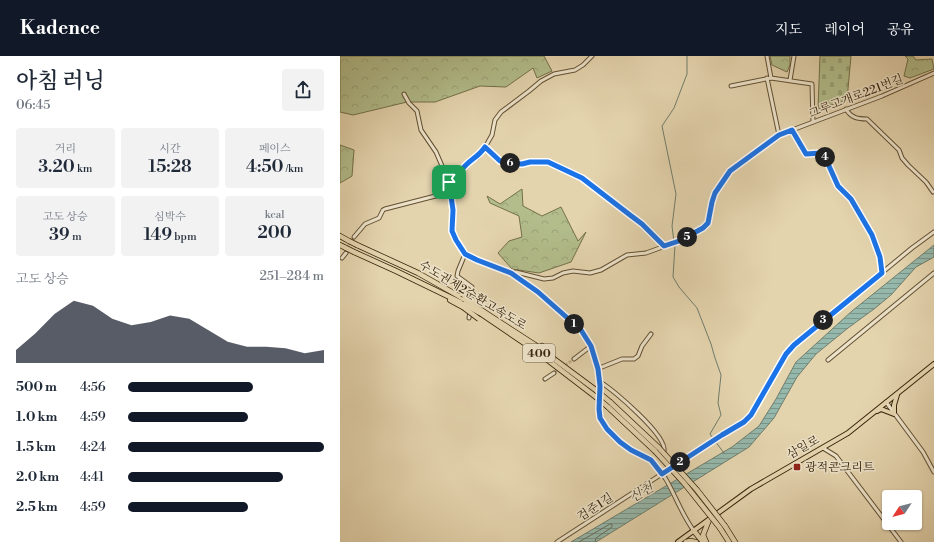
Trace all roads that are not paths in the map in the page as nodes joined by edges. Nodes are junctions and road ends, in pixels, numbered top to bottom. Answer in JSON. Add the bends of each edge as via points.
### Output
{"nodes":[{"id":1,"x":592,"y":56,"type":"edge"},
{"id":2,"x":767,"y":56,"type":"edge"},
{"id":3,"x":794,"y":56,"type":"edge"},
{"id":4,"x":934,"y":73,"type":"edge"},
{"id":5,"x":769,"y":78,"type":"junction"},
{"id":6,"x":790,"y":80,"type":"junction"},
{"id":7,"x":731,"y":86,"type":"dead end"},
{"id":8,"x":404,"y":94,"type":"dead end"},
{"id":9,"x":846,"y":109,"type":"junction"},
{"id":10,"x":814,"y":122,"type":"junction"},
{"id":11,"x":792,"y":130,"type":"junction"},
{"id":12,"x":779,"y":135,"type":"junction"},
{"id":13,"x":485,"y":147,"type":"junction"},
{"id":14,"x":449,"y":182,"type":"junction"},
{"id":15,"x":451,"y":192,"type":"junction"},
{"id":16,"x":933,"y":192,"type":"dead end"},
{"id":17,"x":934,"y":232,"type":"edge"},
{"id":18,"x":340,"y":236,"type":"edge"},
{"id":19,"x":354,"y":238,"type":"tunnel mouth"},
{"id":20,"x":340,"y":245,"type":"edge"},
{"id":21,"x":664,"y":246,"type":"junction"},
{"id":22,"x":346,"y":251,"type":"junction"},
{"id":23,"x":465,"y":254,"type":"junction"},
{"id":24,"x":342,"y":258,"type":"dead end"},
{"id":25,"x":510,"y":273,"type":"junction"},
{"id":26,"x":882,"y":273,"type":"junction"},
{"id":27,"x":934,"y":273,"type":"edge"},
{"id":28,"x":463,"y":301,"type":"junction"},
{"id":29,"x":476,"y":302,"type":"dead end"},
{"id":30,"x":481,"y":311,"type":"junction"},
{"id":31,"x":469,"y":318,"type":"dead end"},
{"id":32,"x":479,"y":319,"type":"dead end"},
{"id":33,"x":651,"y":334,"type":"dead end"},
{"id":34,"x":526,"y":346,"type":"dead end"},
{"id":35,"x":542,"y":346,"type":"dead end"},
{"id":36,"x":591,"y":346,"type":"junction"},
{"id":37,"x":574,"y":359,"type":"tunnel mouth"},
{"id":38,"x":828,"y":360,"type":"dead end"},
{"id":39,"x":934,"y":364,"type":"edge"},
{"id":40,"x":598,"y":369,"type":"junction"},
{"id":41,"x":562,"y":370,"type":"junction"},
{"id":42,"x":554,"y":373,"type":"tunnel mouth"},
{"id":43,"x":580,"y":378,"type":"junction"},
{"id":44,"x":545,"y":379,"type":"dead end"},
{"id":45,"x":599,"y":381,"type":"junction"},
{"id":46,"x":899,"y":392,"type":"junction"},
{"id":47,"x":886,"y":402,"type":"junction"},
{"id":48,"x":609,"y":404,"type":"junction"},
{"id":49,"x":871,"y":414,"type":"junction"},
{"id":50,"x":894,"y":414,"type":"junction"},
{"id":51,"x":823,"y":448,"type":"junction"},
{"id":52,"x":664,"y":451,"type":"dead end"},
{"id":53,"x":934,"y":472,"type":"edge"},
{"id":54,"x":663,"y":474,"type":"junction"},
{"id":55,"x":709,"y":520,"type":"junction"},
{"id":56,"x":722,"y":527,"type":"junction"},
{"id":57,"x":694,"y":531,"type":"junction"},
{"id":58,"x":557,"y":542,"type":"edge"},
{"id":59,"x":678,"y":542,"type":"edge"},
{"id":60,"x":686,"y":542,"type":"edge"},
{"id":61,"x":696,"y":542,"type":"edge"},
{"id":62,"x":699,"y":542,"type":"edge"},
{"id":63,"x":705,"y":542,"type":"edge"},
{"id":64,"x":729,"y":542,"type":"edge"},
{"id":65,"x":735,"y":542,"type":"edge"},
{"id":66,"x":901,"y":542,"type":"edge"}],
"edges":[{"from":1,"to":13,"type":"street","via":[[576,70],[554,74],[541,81],[501,112],[495,120],[492,135]]},
{"from":2,"to":5,"type":"street"},
{"from":3,"to":6,"type":"street"},
{"from":4,"to":9,"type":"street","name":"그루고개로221번길"},
{"from":5,"to":6,"type":"street"},
{"from":5,"to":7,"type":"street"},
{"from":5,"to":12,"type":"street"},
{"from":6,"to":10,"type":"street","via":[[812,84]]},
{"from":8,"to":14,"type":"street","via":[[417,111],[421,130],[434,148]]},
{"from":9,"to":10,"type":"street","name":"그루고개로221번길"},
{"from":9,"to":16,"type":"street","via":[[850,116],[867,119],[899,150],[902,158]]},
{"from":10,"to":11,"type":"street","name":"그루고개로221번길"},
{"from":11,"to":12,"type":"street","name":"그루고개로221번길"},
{"from":11,"to":26,"type":"street","via":[[806,154],[821,153],[825,157],[838,186],[851,199],[872,235],[880,257]]},
{"from":12,"to":21,"type":"street","name":"그루고개로221번길","via":[[730,171],[715,193],[708,223],[703,228]]},
{"from":13,"to":14,"type":"street","via":[[478,157]]},
{"from":13,"to":21,"type":"street","via":[[505,163],[548,162],[582,178],[642,224]]},
{"from":14,"to":15,"type":"street"},
{"from":15,"to":19,"type":"street","via":[[382,210],[379,218],[365,224]]},
{"from":15,"to":23,"type":"street","via":[[452,231]]},
{"from":17,"to":26,"type":"street","name":"검준1길"},
{"from":18,"to":28,"type":"highway","name":"수도권제2순환고속도로","number":"400","bridge":true,"via":[[418,273]]},
{"from":20,"to":22,"type":"highway"},
{"from":21,"to":25,"type":"street","name":"그루고개로221번길","via":[[646,253],[627,255],[601,270],[590,273],[573,271],[544,279],[516,272]]},
{"from":22,"to":24,"type":"street"},
{"from":22,"to":28,"type":"highway","bridge":true,"via":[[354,252]]},
{"from":23,"to":25,"type":"street"},
{"from":23,"to":31,"type":"street","via":[[457,276],[473,290]]},
{"from":25,"to":36,"type":"street","via":[[538,292],[572,322]]},
{"from":26,"to":54,"type":"street","name":"검준1길","via":[[794,345],[786,354],[751,415],[744,422]]},
{"from":27,"to":38,"type":"street"},
{"from":28,"to":29,"type":"highway","bridge":true},
{"from":28,"to":30,"type":"highway","name":"수도권제2순환고속도로","number":"400","bridge":true},
{"from":28,"to":32,"type":"highway","bridge":true},
{"from":30,"to":41,"type":"highway","name":"수도권제2순환고속도로","number":"400"},
{"from":30,"to":43,"type":"highway","name":"수도권제2순환고속도로","number":"400","via":[[504,324]]},
{"from":33,"to":40,"type":"street","via":[[634,359],[622,359]]},
{"from":34,"to":41,"type":"highway"},
{"from":35,"to":43,"type":"highway"},
{"from":36,"to":37,"type":"street"},
{"from":36,"to":40,"type":"street"},
{"from":39,"to":46,"type":"main road","name":"삼일로"},
{"from":40,"to":45,"type":"street"},
{"from":41,"to":48,"type":"highway","name":"수도권제2순환고속도로","number":"400","bridge":true},
{"from":42,"to":44,"type":"street"},
{"from":43,"to":48,"type":"highway","name":"수도권제2순환고속도로","number":"400","bridge":true},
{"from":45,"to":52,"type":"street","via":[[640,416],[661,440]]},
{"from":45,"to":54,"type":"street","via":[[600,418],[607,429],[626,447],[651,460]]},
{"from":46,"to":47,"type":"main road","name":"삼일로"},
{"from":46,"to":50,"type":"main road","via":[[895,399]]},
{"from":47,"to":49,"type":"main road","name":"삼일로"},
{"from":47,"to":50,"type":"street"},
{"from":48,"to":56,"type":"highway","name":"수도권제2순환고속도로","number":"400","bridge":true,"via":[[657,450]]},
{"from":49,"to":50,"type":"main road","via":[[882,409]]},
{"from":49,"to":51,"type":"main road","name":"삼일로","via":[[848,433]]},
{"from":50,"to":53,"type":"street","via":[[923,452]]},
{"from":51,"to":55,"type":"main road","name":"삼일로","via":[[751,489]]},
{"from":51,"to":66,"type":"street","via":[[836,456]]},
{"from":54,"to":57,"type":"street"},
{"from":54,"to":58,"type":"street","name":"검준1길"},
{"from":55,"to":57,"type":"main road","name":"삼일로"},
{"from":55,"to":63,"type":"highway","via":[[703,535]]},
{"from":56,"to":64,"type":"highway","name":"수도권제2순환고속도로","number":"400"},
{"from":56,"to":65,"type":"highway","name":"수도권제2순환고속도로","number":"400"},
{"from":57,"to":59,"type":"main road","name":"삼일로"},
{"from":57,"to":62,"type":"highway"},
{"from":57,"to":63,"type":"highway"},
{"from":60,"to":61,"type":"highway"}]}
